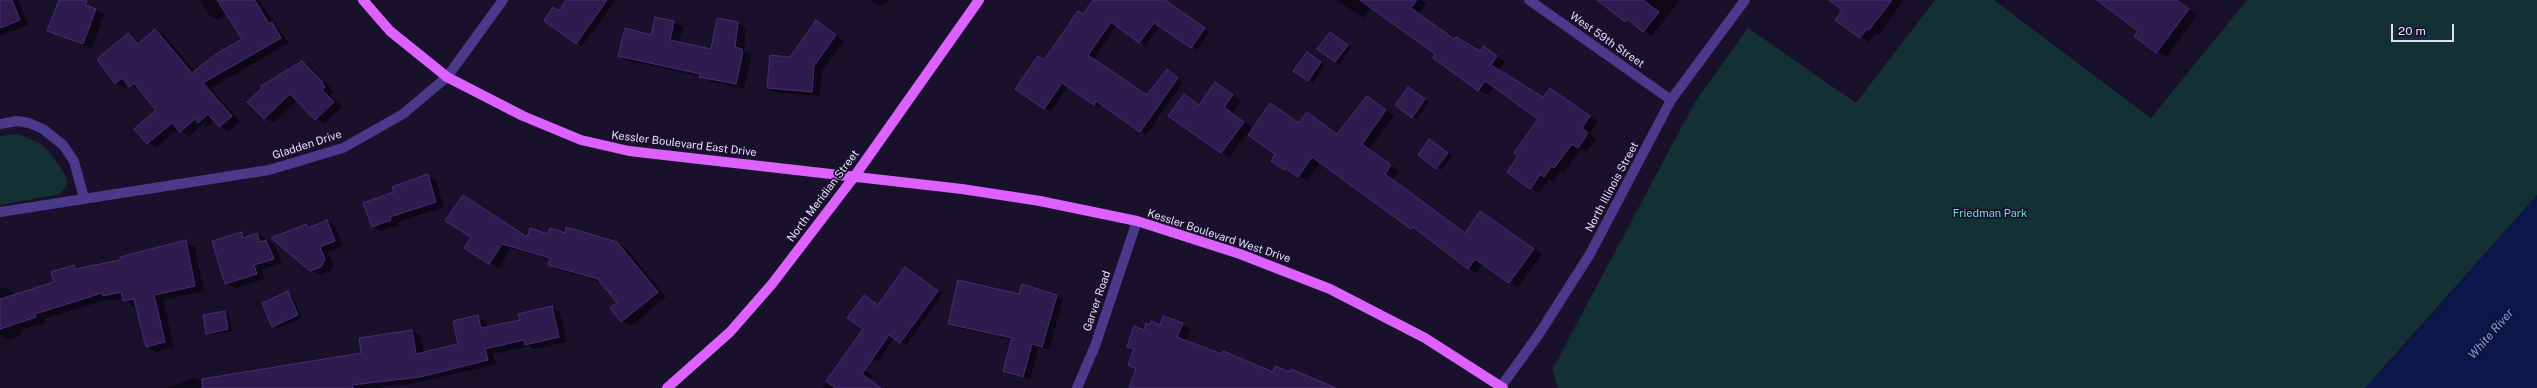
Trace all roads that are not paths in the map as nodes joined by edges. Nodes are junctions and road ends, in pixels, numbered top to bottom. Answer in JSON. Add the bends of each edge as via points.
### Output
{"nodes":[{"id":1,"x":363,"y":0,"type":"edge"},
{"id":2,"x":503,"y":0,"type":"edge"},
{"id":3,"x":979,"y":0,"type":"edge"},
{"id":4,"x":1529,"y":0,"type":"edge"},
{"id":5,"x":1745,"y":0,"type":"edge"},
{"id":6,"x":447,"y":76,"type":"junction"},
{"id":7,"x":1671,"y":100,"type":"junction"},
{"id":8,"x":0,"y":124,"type":"edge"},
{"id":9,"x":854,"y":176,"type":"junction"},
{"id":10,"x":84,"y":198,"type":"junction"},
{"id":11,"x":0,"y":212,"type":"edge"},
{"id":12,"x":1137,"y":221,"type":"junction"},
{"id":13,"x":667,"y":388,"type":"edge"},
{"id":14,"x":1077,"y":388,"type":"edge"},
{"id":15,"x":1502,"y":388,"type":"edge"}],
"edges":[{"from":1,"to":6,"type":"main road","name":"Kessler Boulevard East Drive","via":[[390,31]]},
{"from":2,"to":6,"type":"street","name":"Gladden Drive"},
{"from":3,"to":9,"type":"main road","name":"North Meridian Street"},
{"from":4,"to":7,"type":"street","name":"West 59th Street"},
{"from":5,"to":7,"type":"street","name":"North Illinois Street"},
{"from":6,"to":9,"type":"main road","name":"Kessler Boulevard East Drive","via":[[523,116],[581,140],[609,148]]},
{"from":6,"to":10,"type":"street","name":"Gladden Drive","via":[[416,104],[386,125],[326,154],[269,170]]},
{"from":7,"to":15,"type":"street","name":"North Illinois Street","via":[[1586,261]]},
{"from":8,"to":10,"type":"street","via":[[16,121],[29,123],[53,136],[70,153]]},
{"from":9,"to":12,"type":"main road","name":"Kessler Boulevard West Drive","via":[[1040,201]]},
{"from":9,"to":13,"type":"main road","name":"North Meridian Street","via":[[750,311],[694,366]]},
{"from":10,"to":11,"type":"street","name":"Gladden Drive"},
{"from":12,"to":14,"type":"street","name":"Garver Road","via":[[1099,333]]},
{"from":12,"to":15,"type":"main road","name":"Kessler Boulevard West Drive","via":[[1240,254],[1357,301],[1425,338]]}]}
